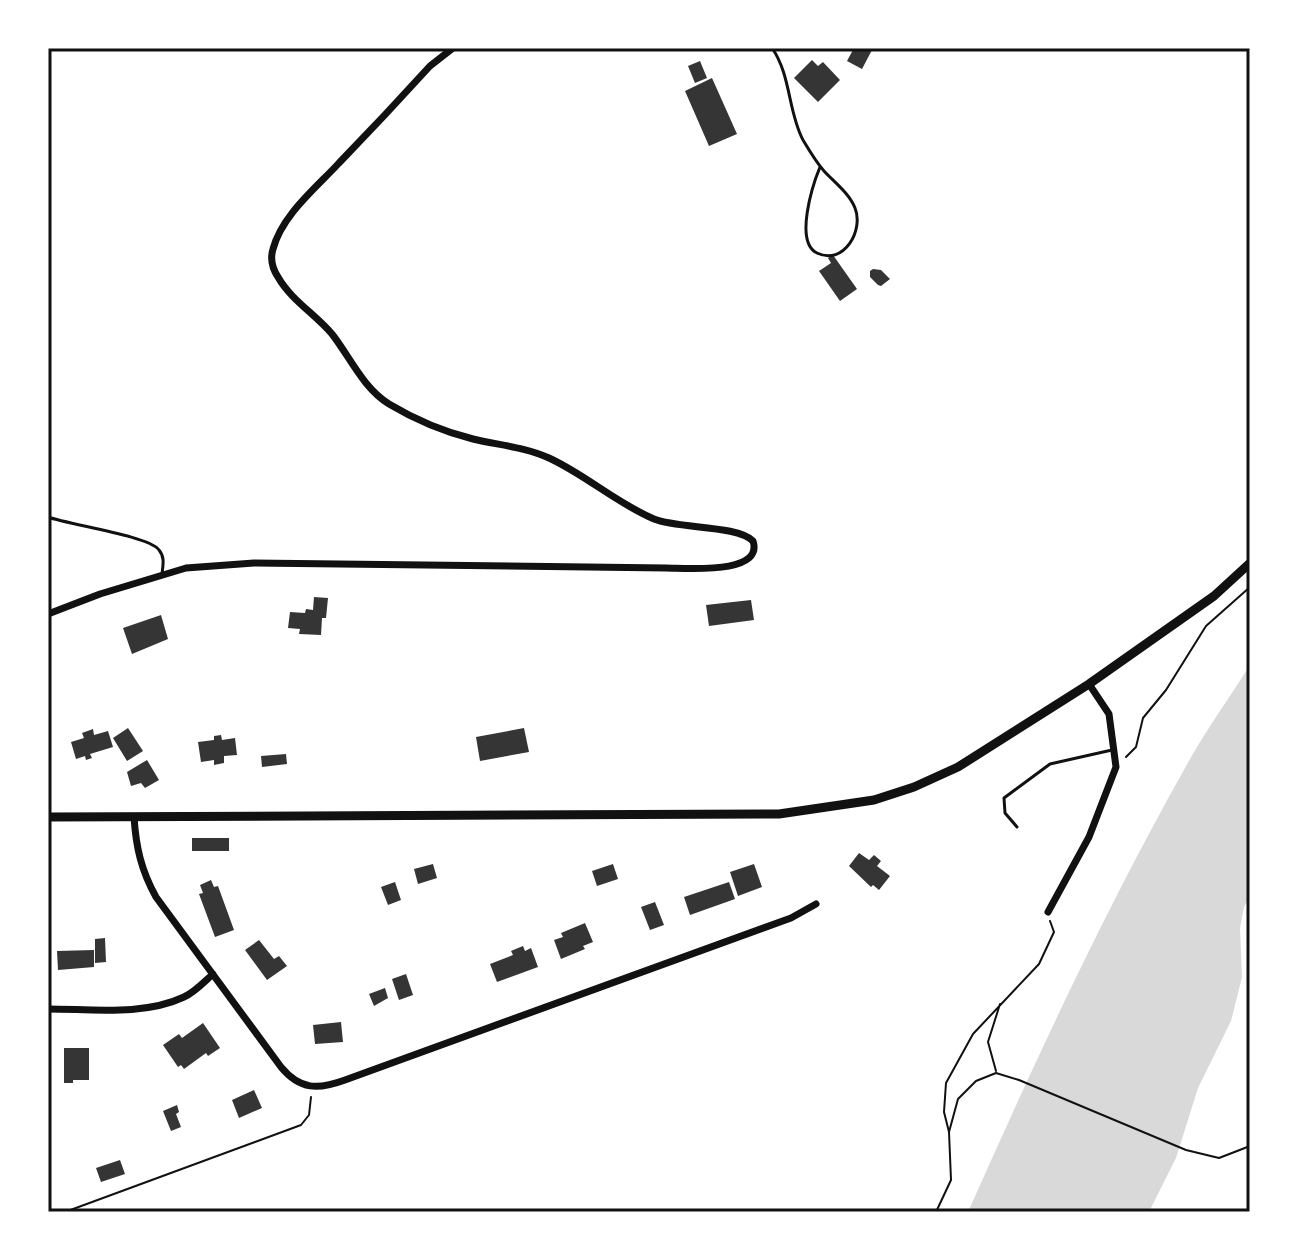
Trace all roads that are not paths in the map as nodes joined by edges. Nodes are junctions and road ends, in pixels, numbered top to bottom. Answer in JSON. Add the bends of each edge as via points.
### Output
{"nodes":[{"id":1,"x":453,"y":48,"type":"edge"},
{"id":2,"x":772,"y":48,"type":"edge"},
{"id":3,"x":820,"y":167,"type":"junction"},
{"id":4,"x":48,"y":517,"type":"edge"},
{"id":5,"x":1250,"y":563,"type":"edge"},
{"id":6,"x":162,"y":574,"type":"junction"},
{"id":7,"x":48,"y":614,"type":"edge"},
{"id":8,"x":1089,"y":684,"type":"junction"},
{"id":9,"x":1115,"y":749,"type":"junction"},
{"id":10,"x":48,"y":817,"type":"edge"},
{"id":11,"x":134,"y":817,"type":"junction"},
{"id":12,"x":1017,"y":827,"type":"dead end"},
{"id":13,"x":816,"y":904,"type":"dead end"},
{"id":14,"x":1048,"y":912,"type":"road end"},
{"id":15,"x":213,"y":974,"type":"junction"},
{"id":16,"x":48,"y":1009,"type":"edge"}],
"edges":[{"from":1,"to":6,"type":"street","via":[[430,66],[279,231],[272,251],[277,277],[331,333],[370,388],[412,417],[469,438],[527,449],[632,510],[695,529],[739,533],[753,541],[755,551],[745,562],[714,567],[254,563]]},
{"from":2,"to":3,"type":"lane","via":[[802,137]]},
{"from":3,"to":3,"type":"lane","via":[[848,197],[857,216],[851,243],[827,255],[811,247],[807,227],[808,198]]},
{"from":4,"to":6,"type":"lane","via":[[143,539],[161,551]]},
{"from":5,"to":8,"type":"street","via":[[1214,596]]},
{"from":6,"to":7,"type":"street"},
{"from":8,"to":9,"type":"street","via":[[1109,714]]},
{"from":8,"to":11,"type":"street","via":[[958,767],[874,800],[825,809],[732,815]]},
{"from":9,"to":12,"type":"lane","via":[[1060,760],[1004,798],[1005,813]]},
{"from":9,"to":14,"type":"street","via":[[1116,767],[1089,837]]},
{"from":10,"to":11,"type":"street"},
{"from":11,"to":15,"type":"street","via":[[144,876]]},
{"from":13,"to":15,"type":"street","via":[[791,918],[311,1088],[285,1071]]},
{"from":15,"to":16,"type":"street","via":[[187,996],[167,1004]]}]}
